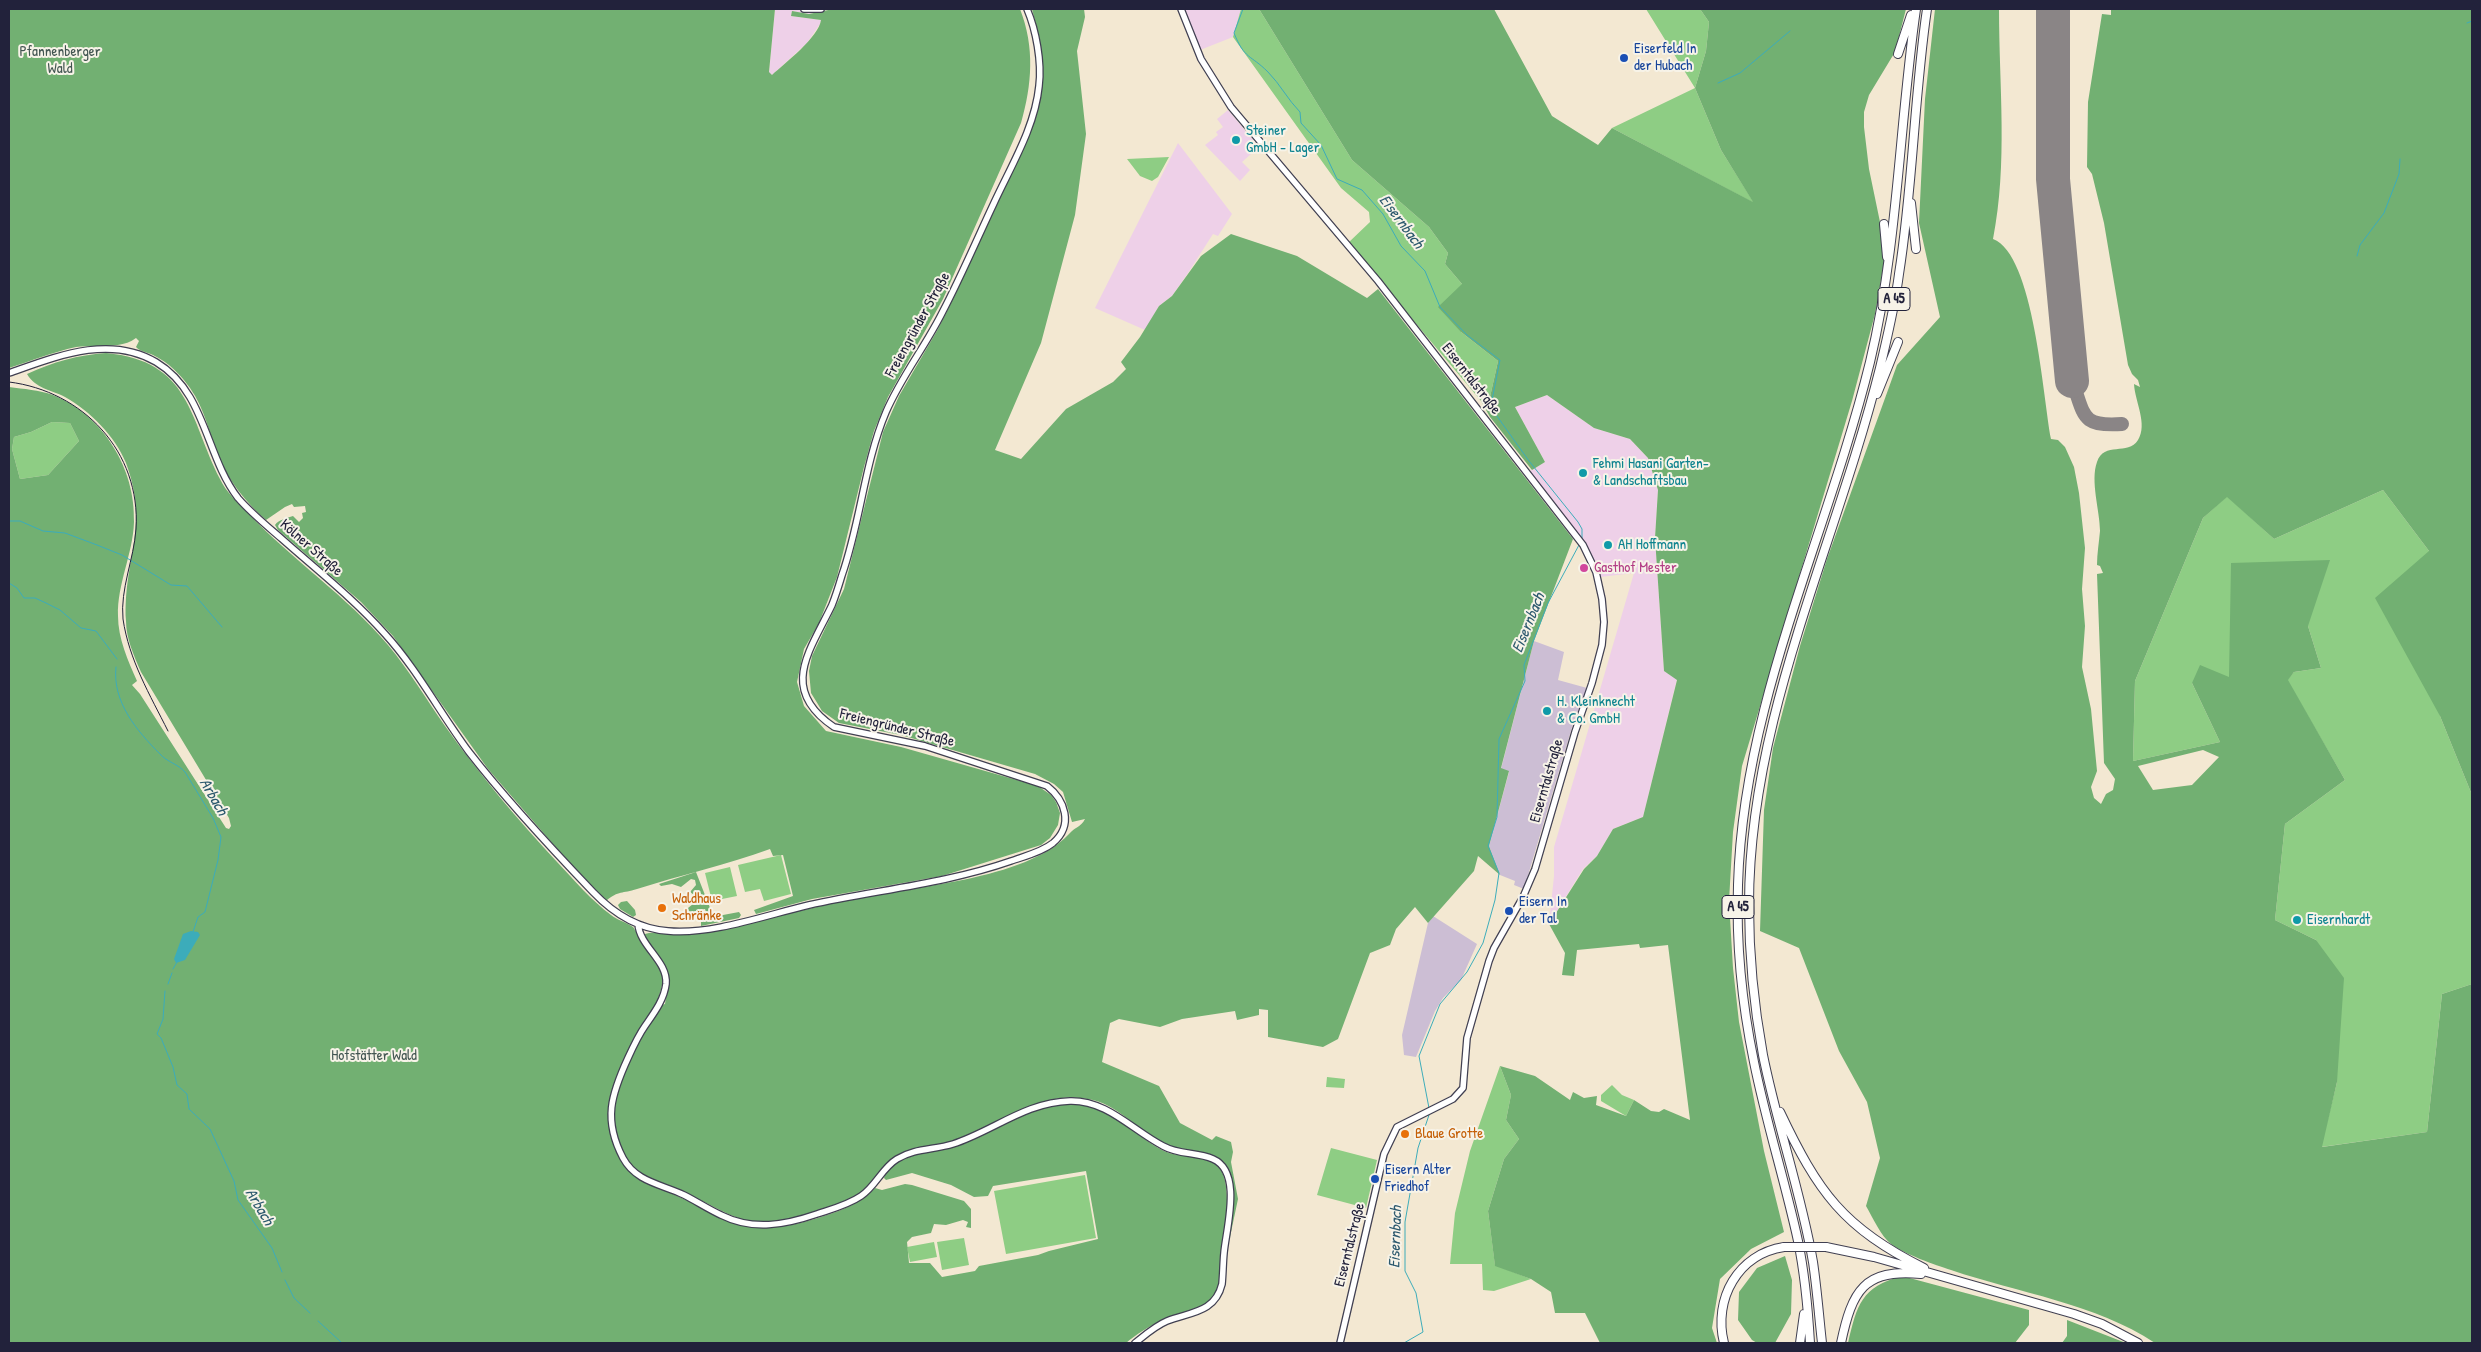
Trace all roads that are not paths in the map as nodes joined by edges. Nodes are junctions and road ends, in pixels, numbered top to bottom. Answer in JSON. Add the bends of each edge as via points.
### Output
{"nodes":[{"id":1,"x":804,"y":9,"type":"edge"},
{"id":2,"x":821,"y":9,"type":"edge"},
{"id":3,"x":1027,"y":9,"type":"edge"},
{"id":4,"x":1181,"y":9,"type":"edge"},
{"id":5,"x":1915,"y":9,"type":"edge"},
{"id":6,"x":1928,"y":9,"type":"edge"},
{"id":7,"x":1898,"y":54,"type":"dead end"},
{"id":8,"x":1911,"y":173,"type":"junction"},
{"id":9,"x":1884,"y":224,"type":"dead end"},
{"id":10,"x":1916,"y":249,"type":"dead end"},
{"id":11,"x":1888,"y":272,"type":"junction"},
{"id":12,"x":1898,"y":342,"type":"dead end"},
{"id":13,"x":9,"y":374,"type":"edge"},
{"id":14,"x":1865,"y":423,"type":"junction"},
{"id":15,"x":564,"y":862,"type":"joint"},
{"id":16,"x":638,"y":924,"type":"junction"},
{"id":17,"x":1773,"y":1097,"type":"junction"},
{"id":18,"x":1942,"y":1276,"type":"junction"},
{"id":19,"x":1806,"y":1295,"type":"junction"},
{"id":20,"x":1135,"y":1343,"type":"edge"},
{"id":21,"x":1340,"y":1343,"type":"edge"},
{"id":22,"x":1724,"y":1343,"type":"edge"},
{"id":23,"x":1800,"y":1343,"type":"edge"},
{"id":24,"x":1810,"y":1343,"type":"edge"},
{"id":25,"x":1822,"y":1343,"type":"edge"},
{"id":26,"x":1841,"y":1343,"type":"edge"},
{"id":27,"x":2138,"y":1343,"type":"edge"}],
"edges":[{"from":1,"to":2,"type":"main road"},
{"from":3,"to":16,"type":"main road","name":"Freiengründer Straße","via":[[1034,31],[1040,85],[1033,114],[942,313],[886,411],[869,461],[844,572],[833,603],[807,654],[802,680],[808,701],[834,727],[925,746],[1047,786],[1058,794],[1063,803],[1066,812],[1064,827],[1052,844],[1039,851],[939,881],[689,931],[666,931]]},
{"from":4,"to":21,"type":"main road","name":"Eiserntalstraße","via":[[1205,67],[1231,108],[1378,281],[1583,545],[1596,572],[1604,612],[1597,665],[1531,879],[1489,961],[1466,1038],[1462,1088],[1456,1096],[1398,1127],[1387,1146]]},
{"from":5,"to":7,"type":"highway"},
{"from":5,"to":11,"type":"highway","number":"A 45"},
{"from":6,"to":8,"type":"highway","number":"A 45"},
{"from":8,"to":10,"type":"highway"},
{"from":8,"to":14,"type":"highway","number":"A 45","via":[[1899,276]]},
{"from":9,"to":11,"type":"highway"},
{"from":11,"to":19,"type":"highway","number":"A 45","via":[[1864,383],[1762,714],[1747,791],[1740,850],[1741,976],[1753,1058],[1798,1242]]},
{"from":12,"to":14,"type":"highway"},
{"from":13,"to":15,"type":"main road","name":"Kölner Straße","via":[[59,356],[104,348],[136,354],[166,369],[182,384],[194,403],[218,464],[239,499],[385,634],[471,754]]},
{"from":14,"to":17,"type":"highway","number":"A 45","via":[[1794,644],[1773,717],[1759,783],[1749,907],[1752,975],[1756,1014]]},
{"from":15,"to":16,"type":"main road","name":"Freiengründer Straße","via":[[606,906]]},
{"from":16,"to":20,"type":"main road","via":[[644,942],[664,969],[666,981],[660,1003],[638,1038],[616,1085],[610,1121],[628,1166],[643,1180],[685,1195],[731,1219],[782,1225],[860,1198],[887,1166],[909,1153],[955,1144],[1038,1106],[1071,1101],[1095,1104],[1171,1150],[1214,1159],[1228,1178],[1230,1198],[1220,1290],[1213,1301],[1199,1312],[1169,1320]]},
{"from":17,"to":18,"type":"highway","via":[[1810,1172],[1832,1202],[1859,1229],[1887,1249]]},
{"from":17,"to":25,"type":"highway","number":"A 45","via":[[1810,1248]]},
{"from":18,"to":22,"type":"highway","bridge":true,"via":[[1859,1253],[1826,1247],[1784,1247],[1756,1257],[1734,1278],[1721,1313]]},
{"from":18,"to":26,"type":"highway","via":[[1895,1272],[1873,1279],[1854,1302]]},
{"from":18,"to":27,"type":"highway","via":[[2088,1319]]},
{"from":19,"to":23,"type":"highway"},
{"from":19,"to":24,"type":"highway","number":"A 45"}]}
